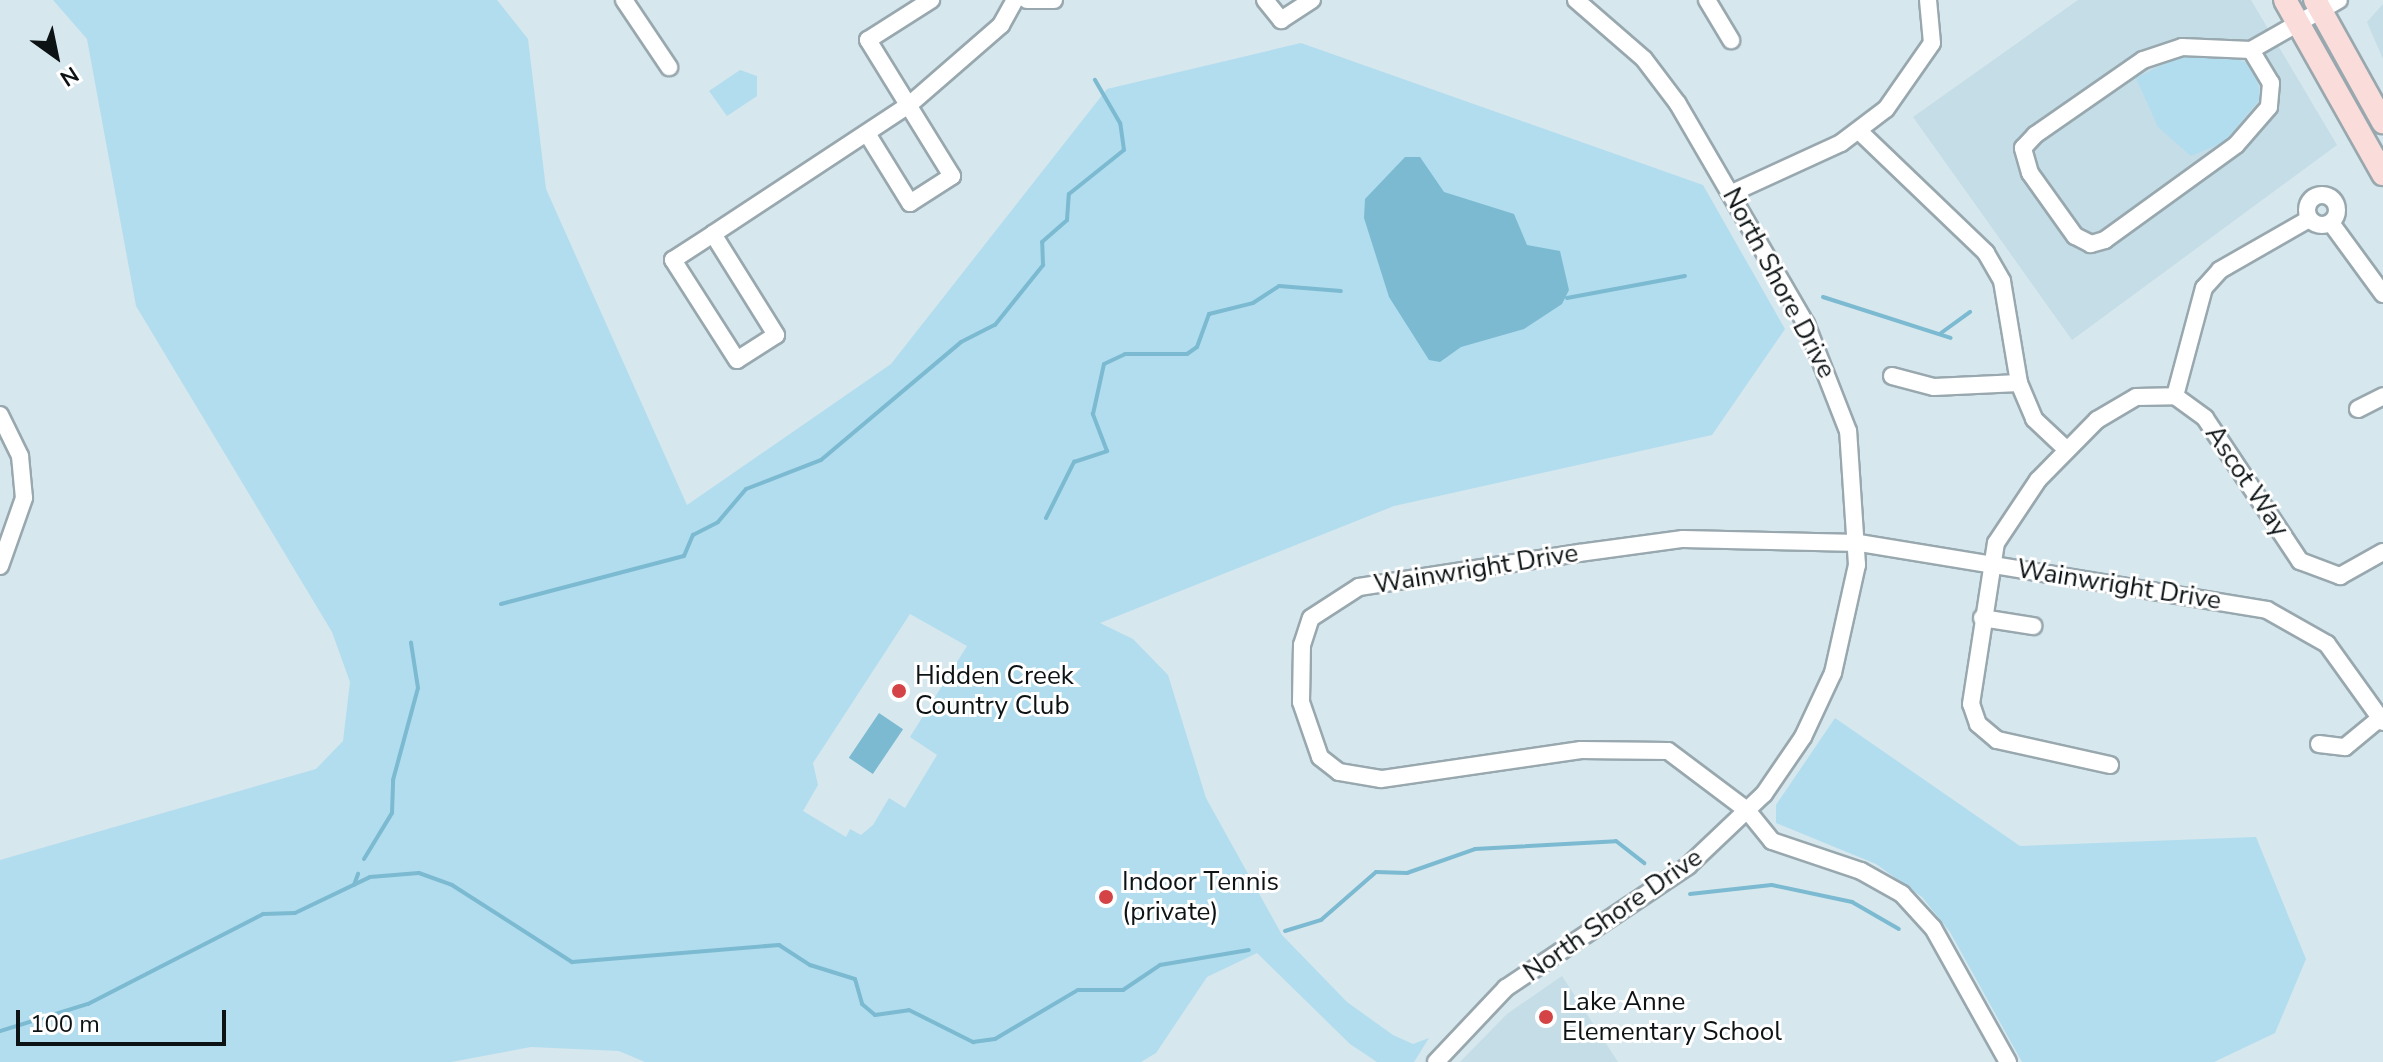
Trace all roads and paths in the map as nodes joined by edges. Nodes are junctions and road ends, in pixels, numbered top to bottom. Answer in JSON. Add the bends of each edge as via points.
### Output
{"nodes":[{"id":1,"x":624,"y":0,"type":"edge"},
{"id":2,"x":931,"y":0,"type":"edge"},
{"id":3,"x":1015,"y":0,"type":"edge"},
{"id":4,"x":1027,"y":0,"type":"edge"},
{"id":5,"x":1054,"y":0,"type":"edge"},
{"id":6,"x":1265,"y":0,"type":"edge"},
{"id":7,"x":1312,"y":0,"type":"edge"},
{"id":8,"x":1576,"y":0,"type":"edge"},
{"id":9,"x":1707,"y":0,"type":"edge"},
{"id":10,"x":1928,"y":0,"type":"edge"},
{"id":11,"x":2285,"y":0,"type":"edge"},
{"id":12,"x":2325,"y":3,"type":"edge"},
{"id":13,"x":2298,"y":23,"type":"junction"},
{"id":14,"x":1731,"y":40,"type":"dead end"},
{"id":15,"x":2251,"y":50,"type":"junction"},
{"id":16,"x":669,"y":67,"type":"dead end"},
{"id":17,"x":909,"y":105,"type":"junction"},
{"id":18,"x":2383,"y":122,"type":"edge"},
{"id":19,"x":1859,"y":131,"type":"junction"},
{"id":20,"x":868,"y":135,"type":"junction"},
{"id":21,"x":2383,"y":174,"type":"edge"},
{"id":22,"x":1732,"y":193,"type":"junction"},
{"id":23,"x":2309,"y":219,"type":"junction"},
{"id":24,"x":2331,"y":223,"type":"junction"},
{"id":25,"x":713,"y":234,"type":"junction"},
{"id":26,"x":2383,"y":294,"type":"edge"},
{"id":27,"x":1892,"y":376,"type":"dead end"},
{"id":28,"x":2019,"y":383,"type":"junction"},
{"id":29,"x":2175,"y":396,"type":"junction"},
{"id":30,"x":2383,"y":396,"type":"edge"},
{"id":31,"x":2358,"y":409,"type":"dead end"},
{"id":32,"x":0,"y":415,"type":"edge"},
{"id":33,"x":2066,"y":449,"type":"junction"},
{"id":34,"x":1859,"y":543,"type":"junction"},
{"id":35,"x":2383,"y":552,"type":"edge"},
{"id":36,"x":1988,"y":564,"type":"junction"},
{"id":37,"x":0,"y":566,"type":"edge"},
{"id":38,"x":1982,"y":618,"type":"junction"},
{"id":39,"x":2033,"y":626,"type":"dead end"},
{"id":40,"x":2382,"y":720,"type":"edge"},
{"id":41,"x":2319,"y":744,"type":"dead end"},
{"id":42,"x":2110,"y":765,"type":"dead end"},
{"id":43,"x":1748,"y":811,"type":"junction"},
{"id":44,"x":1436,"y":1062,"type":"edge"},
{"id":45,"x":2008,"y":1062,"type":"edge"}],
"edges":[{"from":1,"to":16,"type":"street"},
{"from":2,"to":17,"type":"street","via":[[868,40]]},
{"from":3,"to":17,"type":"street","via":[[1001,25]]},
{"from":4,"to":5,"type":"street"},
{"from":6,"to":7,"type":"street","via":[[1281,20]]},
{"from":8,"to":22,"type":"street","name":"North Shore Drive","via":[[1655,72]]},
{"from":9,"to":14,"type":"street"},
{"from":10,"to":19,"type":"street","via":[[1936,28],[1925,56]]},
{"from":11,"to":13,"type":"main road"},
{"from":12,"to":13,"type":"street"},
{"from":12,"to":18,"type":"main road"},
{"from":13,"to":15,"type":"street"},
{"from":13,"to":21,"type":"main road"},
{"from":15,"to":15,"type":"street","via":[[2182,47],[2143,60],[2035,135],[2023,148],[2030,173],[2075,236],[2091,244],[2105,240],[2236,145],[2269,107],[2271,83]]},
{"from":17,"to":20,"type":"street"},
{"from":17,"to":20,"type":"street","via":[[952,176],[910,203]]},
{"from":19,"to":22,"type":"street"},
{"from":19,"to":28,"type":"street","via":[[1986,253],[2002,281]]},
{"from":20,"to":25,"type":"street"},
{"from":22,"to":34,"type":"street","name":"North Shore Drive","via":[[1837,395],[1855,469]]},
{"from":23,"to":24,"type":"street"},
{"from":23,"to":24,"type":"street","via":[[2313,198],[2329,196],[2338,209]]},
{"from":23,"to":29,"type":"street","via":[[2220,270],[2204,288]]},
{"from":24,"to":26,"type":"street"},
{"from":25,"to":25,"type":"street","via":[[776,335],[737,360],[673,260]]},
{"from":27,"to":28,"type":"street","via":[[1950,388]]},
{"from":28,"to":33,"type":"street","via":[[2034,419]]},
{"from":29,"to":33,"type":"street","via":[[2128,400]]},
{"from":29,"to":35,"type":"street","name":"Ascot Way","via":[[2205,418],[2300,561],[2340,576]]},
{"from":30,"to":31,"type":"street"},
{"from":32,"to":37,"type":"street","via":[[20,456],[24,498]]},
{"from":33,"to":36,"type":"street","via":[[2004,528]]},
{"from":34,"to":36,"type":"street","name":"Wainwright Drive"},
{"from":34,"to":43,"type":"street","name":"North Shore Drive","via":[[1852,603],[1829,683],[1797,747]]},
{"from":34,"to":43,"type":"street","name":"Wainwright Drive","via":[[1683,539],[1579,553],[1359,587],[1311,618],[1302,645],[1301,702],[1320,757],[1339,772],[1381,779],[1581,750],[1668,751]]},
{"from":36,"to":38,"type":"street"},
{"from":36,"to":40,"type":"street","name":"Wainwright Drive","via":[[2288,618],[2327,644]]},
{"from":38,"to":39,"type":"street"},
{"from":38,"to":42,"type":"street","via":[[1971,704],[1978,724],[2011,745]]},
{"from":40,"to":41,"type":"street","via":[[2345,747]]},
{"from":43,"to":44,"type":"street","name":"North Shore Drive","via":[[1688,866],[1506,988]]},
{"from":43,"to":45,"type":"street","name":"Wainwright Drive","via":[[1772,841],[1882,881],[1919,909]]}]}
